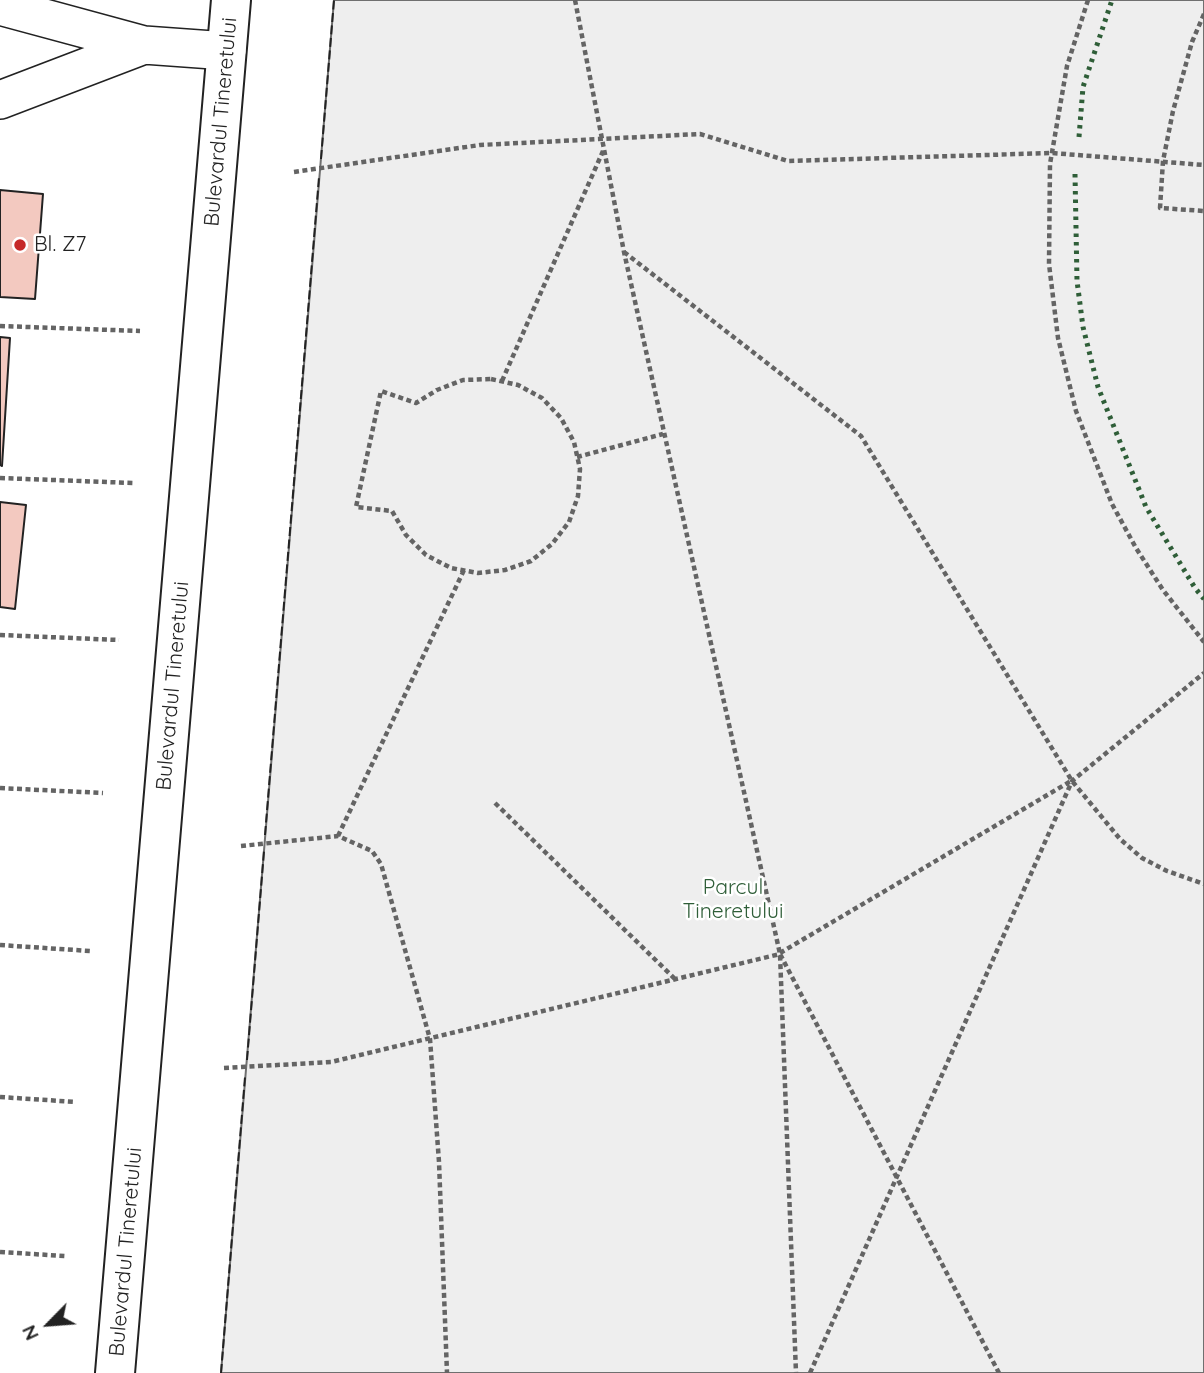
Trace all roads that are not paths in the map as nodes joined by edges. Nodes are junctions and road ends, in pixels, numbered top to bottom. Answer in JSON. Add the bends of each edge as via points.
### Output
{"nodes":[{"id":1,"x":231,"y":0,"type":"edge"},
{"id":2,"x":0,"y":6,"type":"edge"},
{"id":3,"x":144,"y":45,"type":"junction"},
{"id":4,"x":227,"y":51,"type":"junction"},
{"id":5,"x":0,"y":100,"type":"edge"},
{"id":6,"x":115,"y":1373,"type":"edge"}],
"edges":[{"from":1,"to":4,"type":"main road","name":"Bulevardul Tineretului"},
{"from":2,"to":3,"type":"street"},
{"from":3,"to":4,"type":"street"},
{"from":3,"to":5,"type":"street"},
{"from":4,"to":6,"type":"main road","name":"Bulevardul Tineretului"}]}
